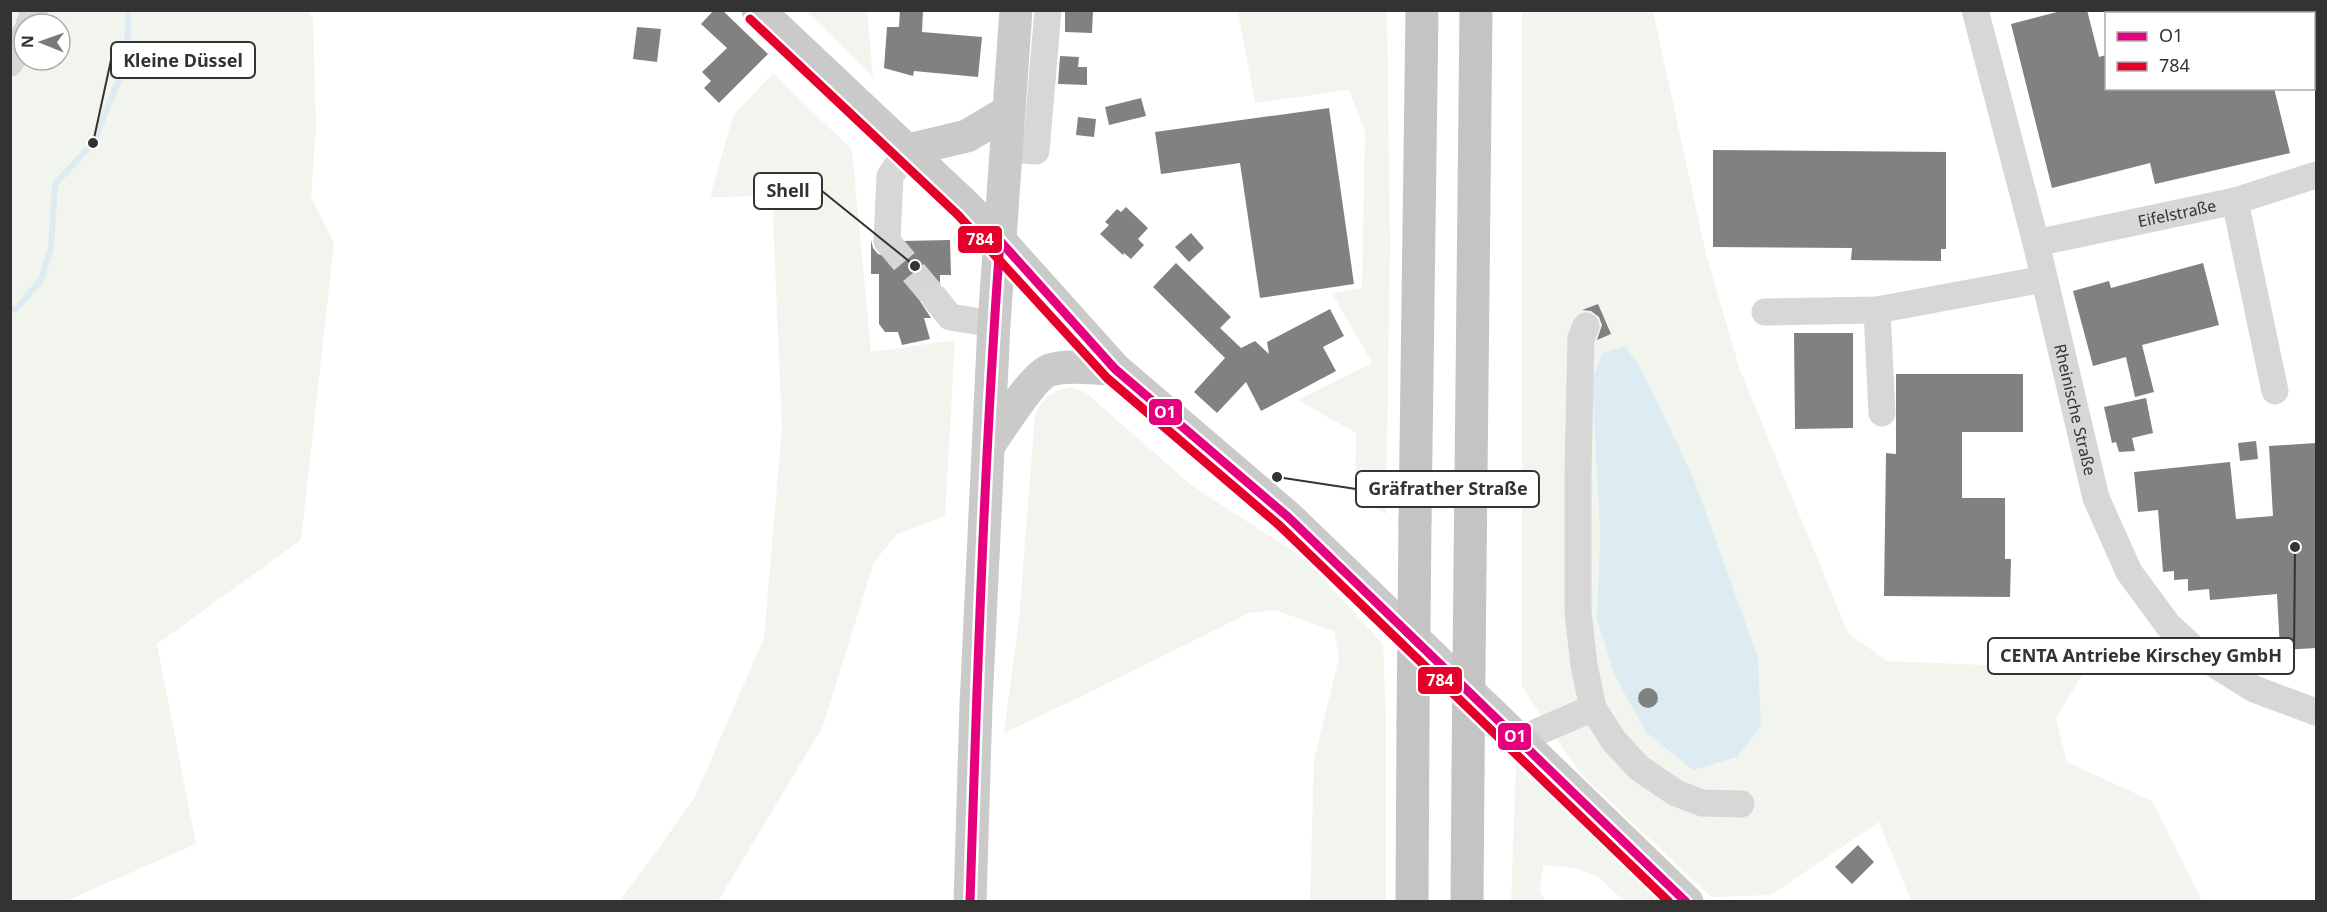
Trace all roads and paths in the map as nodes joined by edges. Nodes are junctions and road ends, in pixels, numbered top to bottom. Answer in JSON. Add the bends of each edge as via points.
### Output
{"nodes":[{"id":1,"x":758,"y":10,"type":"edge"},
{"id":2,"x":1016,"y":10,"type":"edge"},
{"id":3,"x":1048,"y":10,"type":"edge"},
{"id":4,"x":1422,"y":10,"type":"edge"},
{"id":5,"x":1476,"y":10,"type":"edge"},
{"id":6,"x":1975,"y":10,"type":"edge"},
{"id":7,"x":1009,"y":111,"type":"junction"},
{"id":8,"x":908,"y":150,"type":"junction"},
{"id":9,"x":1022,"y":150,"type":"junction"},
{"id":10,"x":2316,"y":175,"type":"edge"},
{"id":11,"x":2235,"y":201,"type":"junction"},
{"id":12,"x":887,"y":241,"type":"tunnel mouth"},
{"id":13,"x":1000,"y":241,"type":"junction"},
{"id":14,"x":2036,"y":243,"type":"junction"},
{"id":15,"x":2044,"y":279,"type":"junction"},
{"id":16,"x":935,"y":298,"type":"tunnel mouth"},
{"id":17,"x":1877,"y":310,"type":"junction"},
{"id":18,"x":1765,"y":312,"type":"dead end"},
{"id":19,"x":994,"y":324,"type":"junction"},
{"id":20,"x":1586,"y":326,"type":"dead end"},
{"id":21,"x":1115,"y":369,"type":"junction"},
{"id":22,"x":2275,"y":391,"type":"dead end"},
{"id":23,"x":1882,"y":413,"type":"dead end"},
{"id":24,"x":989,"y":445,"type":"junction"},
{"id":25,"x":1593,"y":708,"type":"junction"},
{"id":26,"x":2316,"y":712,"type":"edge"},
{"id":27,"x":1521,"y":740,"type":"junction"},
{"id":28,"x":1740,"y":804,"type":"dead end"},
{"id":29,"x":970,"y":902,"type":"edge"},
{"id":30,"x":1412,"y":902,"type":"edge"},
{"id":31,"x":1467,"y":902,"type":"edge"},
{"id":32,"x":1687,"y":902,"type":"edge"}],
"edges":[{"from":1,"to":8,"type":"main road"},
{"from":2,"to":7,"type":"main road"},
{"from":3,"to":9,"type":"street"},
{"from":4,"to":30,"type":"highway","bridge":true},
{"from":5,"to":31,"type":"highway","bridge":true},
{"from":6,"to":14,"type":"street","name":"Rheinische Straße"},
{"from":7,"to":8,"type":"main road","via":[[967,136]]},
{"from":7,"to":9,"type":"main road"},
{"from":8,"to":12,"type":"street","via":[[890,176]]},
{"from":8,"to":13,"type":"main road"},
{"from":9,"to":13,"type":"main road"},
{"from":10,"to":11,"type":"street","name":"Eifelstraße"},
{"from":11,"to":14,"type":"street","name":"Eifelstraße"},
{"from":11,"to":22,"type":"street"},
{"from":13,"to":19,"type":"main road"},
{"from":13,"to":21,"type":"main road"},
{"from":14,"to":15,"type":"street","name":"Rheinische Straße"},
{"from":15,"to":17,"type":"street"},
{"from":15,"to":26,"type":"street","name":"Rheinische Straße","via":[[2096,498],[2129,572],[2168,625],[2203,657],[2253,690]]},
{"from":16,"to":19,"type":"street","via":[[950,316]]},
{"from":17,"to":18,"type":"street"},
{"from":17,"to":23,"type":"street"},
{"from":19,"to":24,"type":"main road"},
{"from":20,"to":25,"type":"street","via":[[1581,338],[1578,612]]},
{"from":21,"to":24,"type":"main road","via":[[1048,371],[1020,400]]},
{"from":21,"to":27,"type":"main road","via":[[1288,517]]},
{"from":24,"to":29,"type":"main road"},
{"from":25,"to":27,"type":"street"},
{"from":25,"to":28,"type":"street","via":[[1614,741],[1639,768],[1676,794],[1702,803]]},
{"from":27,"to":32,"type":"main road"}]}
